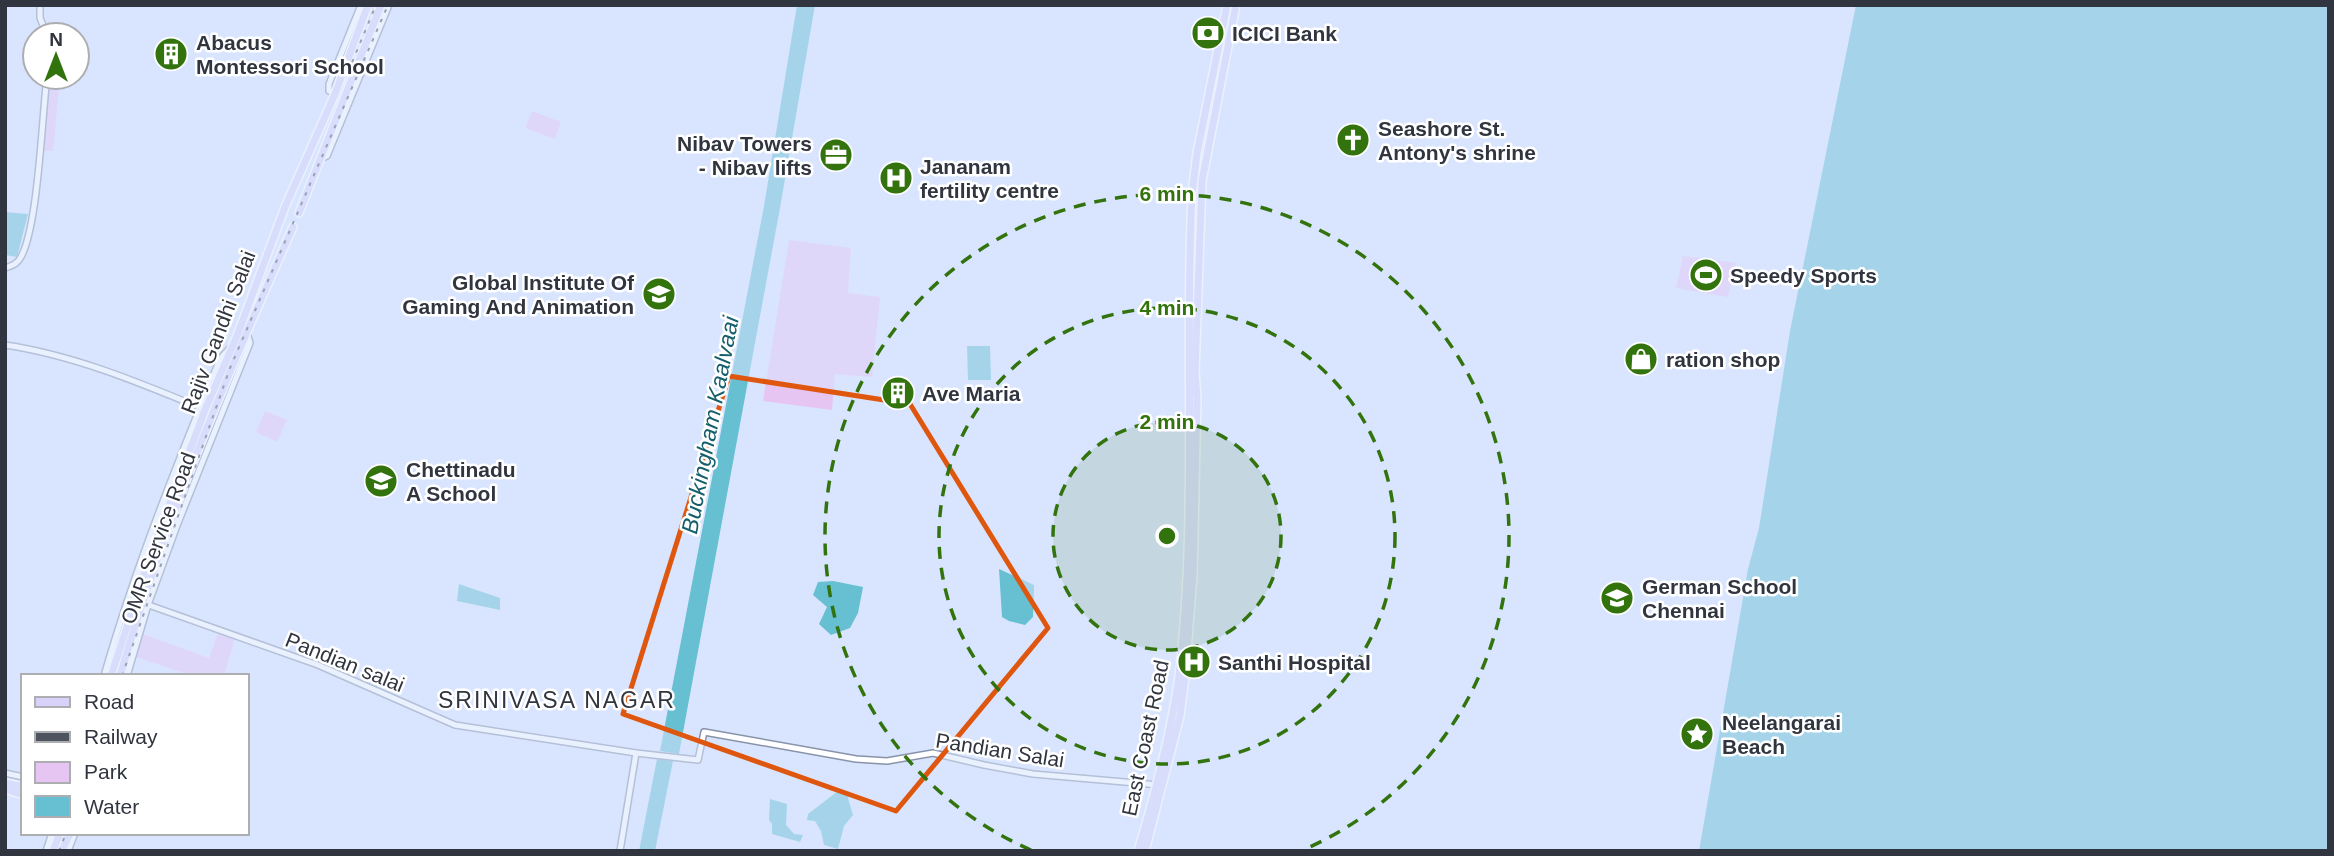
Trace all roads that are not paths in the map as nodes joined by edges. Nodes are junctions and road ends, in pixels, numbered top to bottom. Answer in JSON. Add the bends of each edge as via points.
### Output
{"nodes":[{"id":1,"x":361,"y":5,"type":"edge"},
{"id":2,"x":368,"y":5,"type":"edge"},
{"id":3,"x":382,"y":5,"type":"edge"},
{"id":4,"x":389,"y":5,"type":"edge"},
{"id":5,"x":1227,"y":5,"type":"edge"},
{"id":6,"x":1236,"y":5,"type":"edge"},
{"id":7,"x":46,"y":91,"type":"edge"},
{"id":8,"x":335,"y":94,"type":"junction"},
{"id":9,"x":320,"y":159,"type":"junction"},
{"id":10,"x":299,"y":213,"type":"dead end"},
{"id":11,"x":293,"y":227,"type":"dead end"},
{"id":12,"x":5,"y":268,"type":"edge"},
{"id":13,"x":257,"y":282,"type":"junction"},
{"id":14,"x":267,"y":285,"type":"junction"},
{"id":15,"x":5,"y":345,"type":"edge"},
{"id":16,"x":203,"y":409,"type":"junction"},
{"id":17,"x":146,"y":604,"type":"junction"},
{"id":18,"x":130,"y":614,"type":"junction"},
{"id":19,"x":138,"y":618,"type":"junction"},
{"id":20,"x":104,"y":674,"type":"edge"},
{"id":21,"x":112,"y":674,"type":"edge"},
{"id":22,"x":121,"y":674,"type":"edge"},
{"id":23,"x":128,"y":674,"type":"edge"},
{"id":24,"x":636,"y":753,"type":"junction"},
{"id":25,"x":698,"y":760,"type":"joint"},
{"id":26,"x":1159,"y":785,"type":"junction"},
{"id":27,"x":71,"y":835,"type":"edge"},
{"id":28,"x":62,"y":851,"type":"edge"},
{"id":29,"x":620,"y":851,"type":"edge"},
{"id":30,"x":1138,"y":851,"type":"edge"},
{"id":31,"x":1145,"y":851,"type":"edge"}],
"edges":[{"from":1,"to":8,"type":"street","via":[[329,84],[329,91]]},
{"from":2,"to":8,"type":"main road","name":"Rajiv Gandhi Salai"},
{"from":3,"to":9,"type":"main road"},
{"from":4,"to":9,"type":"street","via":[[327,156]]},
{"from":5,"to":26,"type":"main road","name":"East Coast Road","via":[[1192,194],[1184,615]]},
{"from":6,"to":26,"type":"main road","name":"East Coast Road","via":[[1202,181],[1191,615],[1180,716]]},
{"from":7,"to":12,"type":"street","via":[[33,213],[21,258]]},
{"from":8,"to":13,"type":"main road","name":"Rajiv Gandhi Salai"},
{"from":9,"to":10,"type":"main road"},
{"from":11,"to":14,"type":"main road","name":"Rajiv Gandhi Salai"},
{"from":13,"to":14,"type":"main road"},
{"from":13,"to":16,"type":"main road","name":"Rajiv Gandhi Salai"},
{"from":14,"to":17,"type":"main road","name":"Rajiv Gandhi Salai"},
{"from":15,"to":16,"type":"street","via":[[33,348],[113,373]]},
{"from":16,"to":18,"type":"main road","name":"Rajiv Gandhi Salai"},
{"from":16,"to":20,"type":"street","via":[[153,524]]},
{"from":17,"to":19,"type":"main road","name":"Rajiv Gandhi Salai"},
{"from":17,"to":23,"type":"street","name":"OMR Service Road"},
{"from":17,"to":24,"type":"street","name":"Pandian salai","via":[[318,665],[455,725]]},
{"from":18,"to":19,"type":"main road"},
{"from":18,"to":21,"type":"main road","name":"Rajiv Gandhi Salai"},
{"from":19,"to":22,"type":"main road","name":"Rajiv Gandhi Salai"},
{"from":24,"to":25,"type":"street","name":"Pandian salai"},
{"from":24,"to":29,"type":"street"},
{"from":25,"to":26,"type":"street","name":"Pandian Salai","via":[[704,732],[864,760],[933,753],[1033,774]]},
{"from":26,"to":30,"type":"main road","name":"East Coast Road"},
{"from":26,"to":31,"type":"main road","name":"East Coast Road"},
{"from":27,"to":28,"type":"main road"}]}
